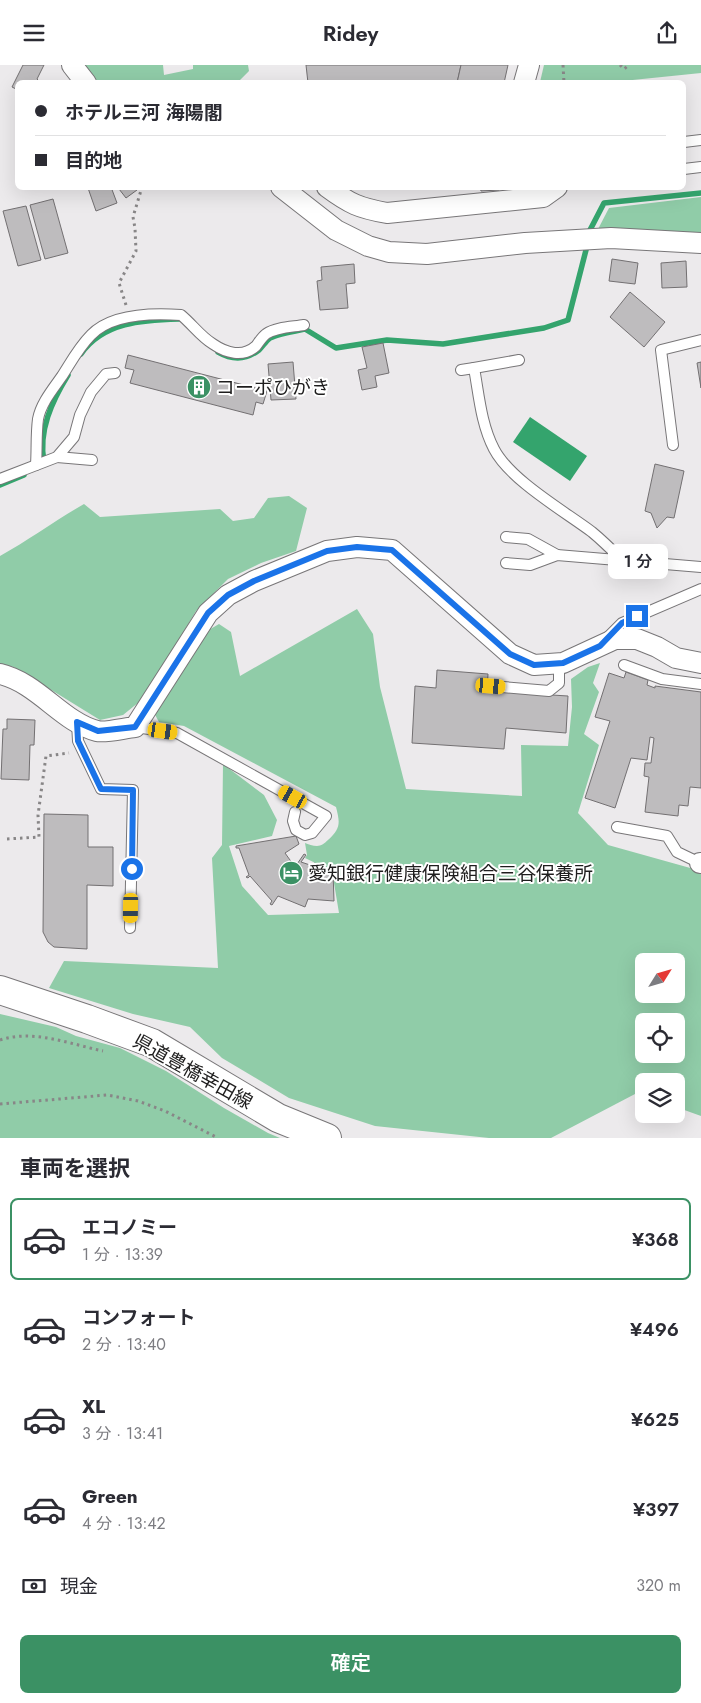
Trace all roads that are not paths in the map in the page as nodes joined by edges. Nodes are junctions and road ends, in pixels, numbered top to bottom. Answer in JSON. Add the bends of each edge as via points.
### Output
{"nodes":[{"id":1,"x":72,"y":65,"type":"edge"},
{"id":2,"x":529,"y":65,"type":"edge"},
{"id":3,"x":84,"y":80,"type":"edge"},
{"id":4,"x":525,"y":80,"type":"edge"},
{"id":5,"x":701,"y":140,"type":"edge"},
{"id":6,"x":686,"y":142,"type":"edge"},
{"id":7,"x":701,"y":167,"type":"edge"},
{"id":8,"x":686,"y":169,"type":"edge"},
{"id":9,"x":285,"y":190,"type":"edge"},
{"id":10,"x":331,"y":190,"type":"edge"},
{"id":11,"x":553,"y":190,"type":"edge"},
{"id":12,"x":701,"y":243,"type":"edge"},
{"id":13,"x":304,"y":325,"type":"dead end"},
{"id":14,"x":701,"y":340,"type":"edge"},
{"id":15,"x":519,"y":360,"type":"dead end"},
{"id":16,"x":474,"y":368,"type":"junction"},
{"id":17,"x":461,"y":370,"type":"dead end"},
{"id":18,"x":115,"y":373,"type":"dead end"},
{"id":19,"x":673,"y":445,"type":"dead end"},
{"id":20,"x":92,"y":460,"type":"dead end"},
{"id":21,"x":46,"y":461,"type":"junction"},
{"id":22,"x":0,"y":479,"type":"edge"},
{"id":23,"x":506,"y":537,"type":"dead end"},
{"id":24,"x":557,"y":555,"type":"junction"},
{"id":25,"x":623,"y":561,"type":"junction"},
{"id":26,"x":506,"y":563,"type":"dead end"},
{"id":27,"x":701,"y":567,"type":"edge"},
{"id":28,"x":701,"y":589,"type":"edge"},
{"id":29,"x":600,"y":646,"type":"junction"},
{"id":30,"x":559,"y":663,"type":"junction"},
{"id":31,"x":701,"y":663,"type":"edge"},
{"id":32,"x":624,"y":665,"type":"dead end"},
{"id":33,"x":0,"y":674,"type":"edge"},
{"id":34,"x":701,"y":684,"type":"edge"},
{"id":35,"x":491,"y":686,"type":"dead end"},
{"id":36,"x":77,"y":722,"type":"junction"},
{"id":37,"x":135,"y":727,"type":"junction"},
{"id":38,"x":295,"y":812,"type":"dead end"},
{"id":39,"x":617,"y":827,"type":"dead end"},
{"id":40,"x":700,"y":863,"type":"edge"},
{"id":41,"x":130,"y":928,"type":"dead end"},
{"id":42,"x":0,"y":990,"type":"edge"},
{"id":43,"x":326,"y":1138,"type":"edge"}],
"edges":[{"from":1,"to":3,"type":"street"},
{"from":2,"to":4,"type":"street"},
{"from":5,"to":6,"type":"lane"},
{"from":7,"to":8,"type":"lane"},
{"from":9,"to":12,"type":"street","via":[[336,230],[368,246],[389,252],[427,254],[525,243],[612,238]]},
{"from":10,"to":11,"type":"street","via":[[347,202],[387,213],[543,197]]},
{"from":13,"to":21,"type":"lane","via":[[266,334],[246,353],[235,353],[211,343],[182,315],[130,317],[109,323],[91,334],[45,401],[38,419]]},
{"from":14,"to":19,"type":"lane","via":[[661,351]]},
{"from":15,"to":16,"type":"lane"},
{"from":16,"to":17,"type":"lane"},
{"from":16,"to":25,"type":"lane","via":[[484,423],[494,450],[505,465]]},
{"from":18,"to":21,"type":"lane","via":[[106,374],[91,392],[74,437]]},
{"from":20,"to":21,"type":"lane"},
{"from":21,"to":22,"type":"lane"},
{"from":23,"to":24,"type":"lane","via":[[528,539]]},
{"from":24,"to":25,"type":"lane"},
{"from":24,"to":26,"type":"lane","via":[[530,565]]},
{"from":25,"to":27,"type":"lane"},
{"from":28,"to":29,"type":"lane","via":[[622,623]]},
{"from":29,"to":30,"type":"street"},
{"from":29,"to":31,"type":"street","via":[[615,639],[637,639],[676,659]]},
{"from":30,"to":35,"type":"lane","via":[[559,683],[549,691]]},
{"from":30,"to":37,"type":"street","via":[[534,665],[510,654],[392,550],[357,547],[327,551],[254,581],[228,595],[208,613]]},
{"from":32,"to":34,"type":"lane","via":[[662,679]]},
{"from":33,"to":36,"type":"street","via":[[22,681]]},
{"from":36,"to":37,"type":"street","via":[[98,731]]},
{"from":36,"to":41,"type":"lane","via":[[78,741],[101,789],[133,790]]},
{"from":37,"to":38,"type":"lane","via":[[177,733],[326,816],[312,833],[305,835],[296,830]]},
{"from":39,"to":40,"type":"lane","via":[[667,836],[678,852]]},
{"from":42,"to":43,"type":"main road","name":"県道豊橋幸田線","via":[[152,1043],[278,1118]]}]}
